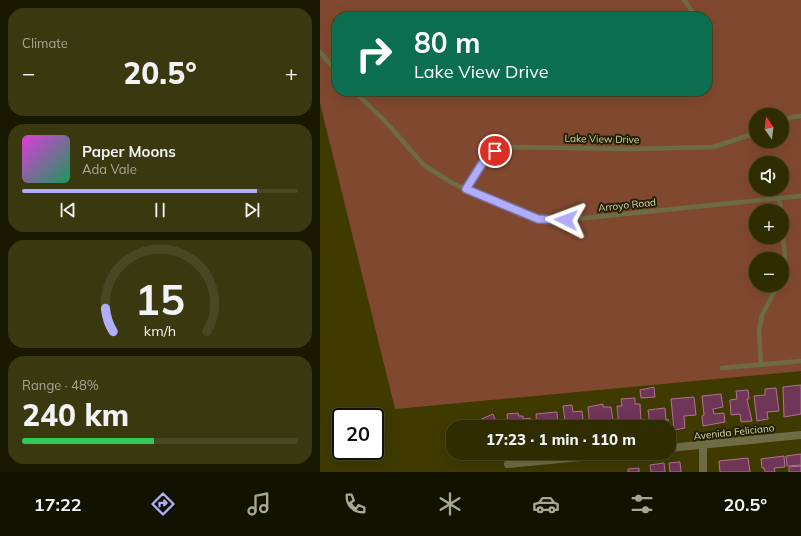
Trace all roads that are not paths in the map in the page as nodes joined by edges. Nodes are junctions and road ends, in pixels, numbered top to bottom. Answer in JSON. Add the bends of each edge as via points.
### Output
{"nodes":[{"id":1,"x":684,"y":0,"type":"edge"},
{"id":2,"x":692,"y":12,"type":"edge"},
{"id":3,"x":320,"y":52,"type":"edge"},
{"id":4,"x":331,"y":65,"type":"edge"},
{"id":5,"x":359,"y":96,"type":"edge"},
{"id":6,"x":801,"y":116,"type":"edge"},
{"id":7,"x":789,"y":118,"type":"edge"},
{"id":8,"x":749,"y":135,"type":"edge"},
{"id":9,"x":466,"y":189,"type":"junction"},
{"id":10,"x":801,"y":196,"type":"edge"},
{"id":11,"x":779,"y":198,"type":"junction"},
{"id":12,"x":779,"y":204,"type":"edge"},
{"id":13,"x":774,"y":292,"type":"edge"},
{"id":14,"x":801,"y":361,"type":"edge"},
{"id":15,"x":761,"y":365,"type":"junction"},
{"id":16,"x":722,"y":368,"type":"dead end"},
{"id":17,"x":801,"y":435,"type":"edge"},
{"id":18,"x":703,"y":445,"type":"junction"},
{"id":19,"x":676,"y":447,"type":"edge"},
{"id":20,"x":549,"y":460,"type":"edge"},
{"id":21,"x":508,"y":464,"type":"dead end"},
{"id":22,"x":703,"y":472,"type":"edge"}],
"edges":[{"from":1,"to":2,"type":"lane"},
{"from":3,"to":4,"type":"lane"},
{"from":5,"to":9,"type":"lane","name":"Arroyo Road","via":[[424,165]]},
{"from":6,"to":7,"type":"lane"},
{"from":8,"to":9,"type":"lane","name":"Lake View Drive","via":[[706,148],[512,147],[495,151],[485,159]]},
{"from":9,"to":11,"type":"lane","name":"Arroyo Road","via":[[538,219],[566,220]]},
{"from":10,"to":11,"type":"lane","name":"Arroyo Road"},
{"from":11,"to":12,"type":"lane"},
{"from":13,"to":15,"type":"lane","via":[[762,315],[759,331]]},
{"from":14,"to":15,"type":"lane"},
{"from":15,"to":16,"type":"lane"},
{"from":17,"to":18,"type":"street","name":"Avenida Feliciano"},
{"from":18,"to":19,"type":"street","name":"Avenida Feliciano"},
{"from":18,"to":22,"type":"street"},
{"from":20,"to":21,"type":"street"}]}
